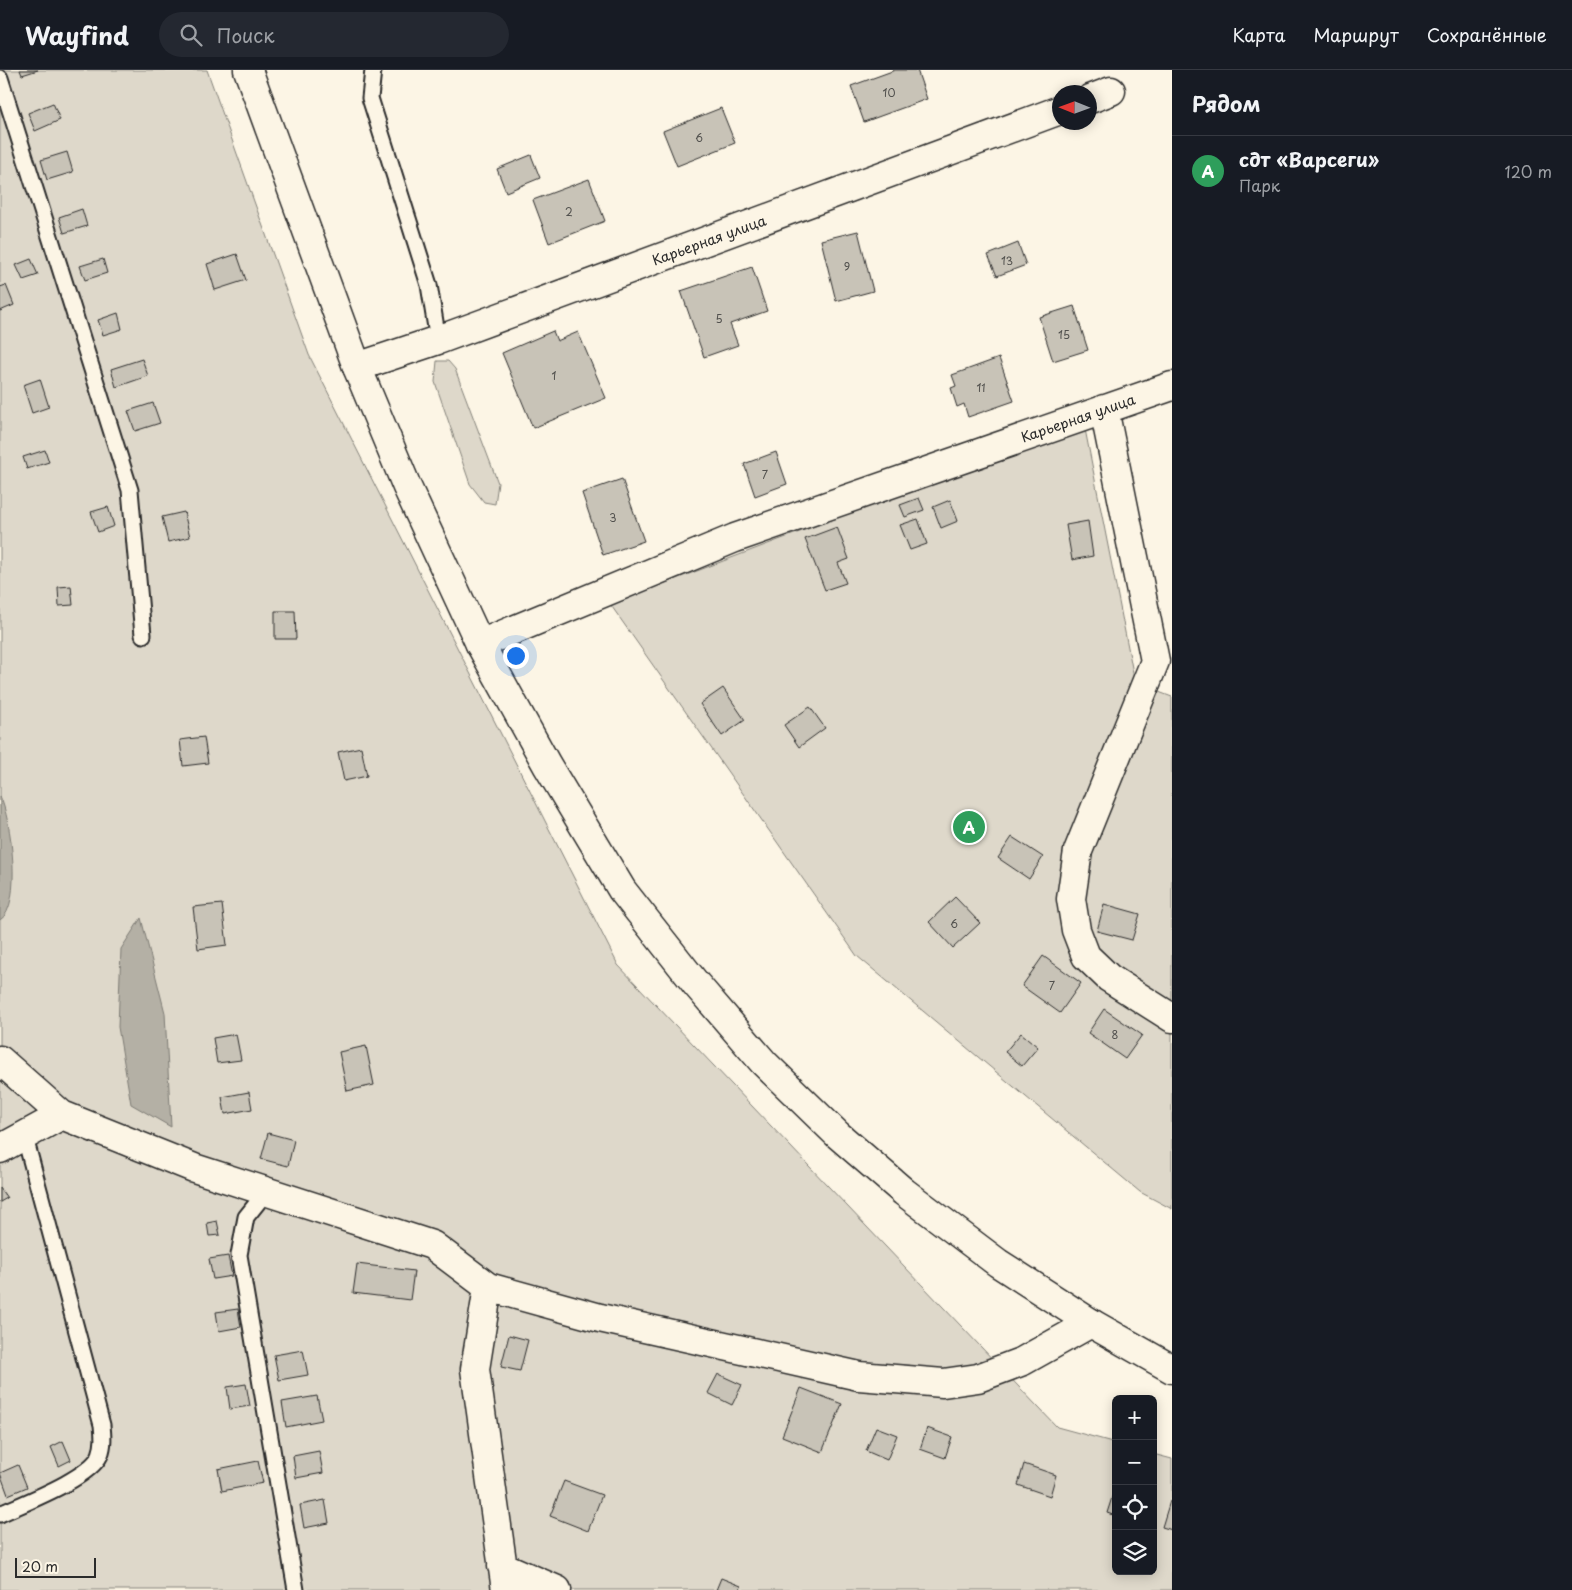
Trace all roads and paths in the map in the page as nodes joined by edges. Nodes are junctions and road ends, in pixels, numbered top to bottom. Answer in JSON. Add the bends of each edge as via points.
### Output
{"nodes":[{"id":1,"x":248,"y":70,"type":"edge"},
{"id":2,"x":373,"y":70,"type":"edge"},
{"id":3,"x":0,"y":78,"type":"edge"},
{"id":4,"x":1052,"y":113,"type":"edge"},
{"id":5,"x":438,"y":340,"type":"junction"},
{"id":6,"x":357,"y":367,"type":"junction"},
{"id":7,"x":1172,"y":386,"type":"edge"},
{"id":8,"x":1104,"y":409,"type":"junction"},
{"id":9,"x":143,"y":635,"type":"dead end"},
{"id":10,"x":480,"y":644,"type":"junction"},
{"id":11,"x":1163,"y":663,"type":"edge"},
{"id":12,"x":1172,"y":1018,"type":"edge"},
{"id":13,"x":0,"y":1060,"type":"edge"},
{"id":14,"x":62,"y":1115,"type":"junction"},
{"id":15,"x":24,"y":1134,"type":"junction"},
{"id":16,"x":0,"y":1149,"type":"edge"},
{"id":17,"x":266,"y":1192,"type":"junction"},
{"id":18,"x":488,"y":1287,"type":"junction"},
{"id":19,"x":1091,"y":1323,"type":"junction"},
{"id":20,"x":1172,"y":1369,"type":"edge"},
{"id":21,"x":0,"y":1514,"type":"edge"},
{"id":22,"x":504,"y":1578,"type":"edge"},
{"id":23,"x":296,"y":1590,"type":"edge"},
{"id":24,"x":557,"y":1590,"type":"edge"}],
"edges":[{"from":1,"to":6,"type":"street"},
{"from":2,"to":5,"type":"lane","via":[[370,98],[429,285]]},
{"from":3,"to":9,"type":"lane","via":[[130,490]]},
{"from":4,"to":5,"type":"street","name":"Карьерная улица"},
{"from":5,"to":6,"type":"street","name":"Карьерная улица"},
{"from":6,"to":10,"type":"street","via":[[407,487]]},
{"from":7,"to":8,"type":"street","name":"Карьерная улица"},
{"from":8,"to":10,"type":"street","name":"Карьерная улица","via":[[735,538]]},
{"from":8,"to":11,"type":"street"},
{"from":10,"to":19,"type":"street","via":[[622,890],[764,1063],[838,1135],[904,1192],[998,1263]]},
{"from":11,"to":12,"type":"street","via":[[1078,851],[1072,899],[1076,930],[1086,956],[1109,978]]},
{"from":13,"to":14,"type":"street"},
{"from":14,"to":15,"type":"street"},
{"from":14,"to":17,"type":"street","via":[[194,1168]]},
{"from":15,"to":16,"type":"street"},
{"from":15,"to":21,"type":"lane","via":[[104,1440],[100,1455],[85,1473]]},
{"from":17,"to":18,"type":"street","via":[[432,1245]]},
{"from":17,"to":23,"type":"lane","via":[[246,1217],[239,1255]]},
{"from":18,"to":19,"type":"street","via":[[600,1318],[859,1376],[943,1383],[978,1378],[1023,1361]]},
{"from":18,"to":22,"type":"street","via":[[475,1369]]},
{"from":19,"to":20,"type":"street"},
{"from":22,"to":24,"type":"street"}]}
